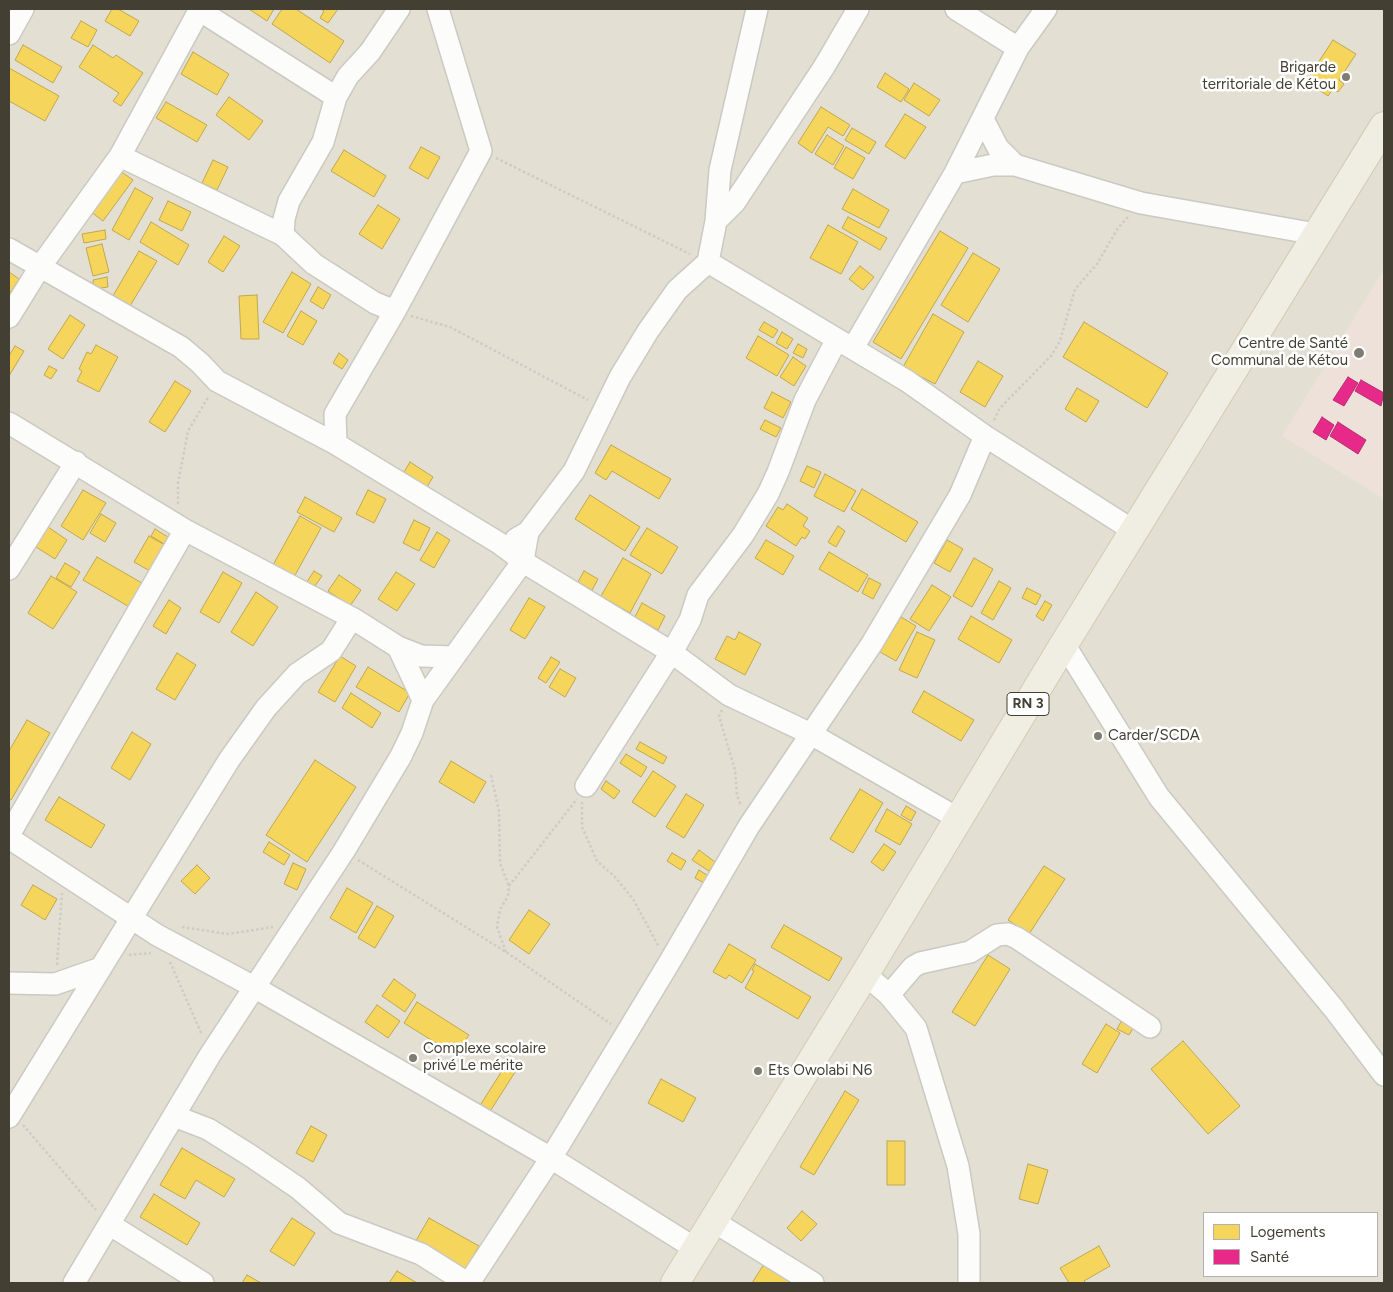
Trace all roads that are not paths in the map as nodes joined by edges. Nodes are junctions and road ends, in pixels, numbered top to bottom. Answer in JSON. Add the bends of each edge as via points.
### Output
{"nodes":[{"id":1,"x":23,"y":9,"type":"edge"},
{"id":2,"x":200,"y":9,"type":"edge"},
{"id":3,"x":399,"y":9,"type":"edge"},
{"id":4,"x":425,"y":9,"type":"edge"},
{"id":5,"x":758,"y":9,"type":"edge"},
{"id":6,"x":858,"y":9,"type":"edge"},
{"id":7,"x":956,"y":9,"type":"edge"},
{"id":8,"x":1046,"y":9,"type":"edge"},
{"id":9,"x":440,"y":19,"type":"edge"},
{"id":10,"x":9,"y":34,"type":"edge"},
{"id":11,"x":1018,"y":48,"type":"junction"},
{"id":12,"x":336,"y":97,"type":"junction"},
{"id":13,"x":983,"y":120,"type":"junction"},
{"id":14,"x":1384,"y":126,"type":"edge"},
{"id":15,"x":120,"y":156,"type":"junction"},
{"id":16,"x":1015,"y":165,"type":"junction"},
{"id":17,"x":955,"y":173,"type":"junction"},
{"id":18,"x":716,"y":221,"type":"junction"},
{"id":19,"x":1316,"y":234,"type":"junction"},
{"id":20,"x":283,"y":235,"type":"junction"},
{"id":21,"x":9,"y":249,"type":"edge"},
{"id":22,"x":708,"y":262,"type":"junction"},
{"id":23,"x":40,"y":267,"type":"junction"},
{"id":24,"x":375,"y":303,"type":"junction"},
{"id":25,"x":395,"y":311,"type":"junction"},
{"id":26,"x":9,"y":317,"type":"edge"},
{"id":27,"x":383,"y":330,"type":"junction"},
{"id":28,"x":845,"y":344,"type":"junction"},
{"id":29,"x":335,"y":414,"type":"junction"},
{"id":30,"x":9,"y":423,"type":"edge"},
{"id":31,"x":307,"y":428,"type":"junction"},
{"id":32,"x":985,"y":436,"type":"junction"},
{"id":33,"x":336,"y":444,"type":"junction"},
{"id":34,"x":76,"y":462,"type":"junction"},
{"id":35,"x":185,"y":530,"type":"junction"},
{"id":36,"x":1134,"y":531,"type":"junction"},
{"id":37,"x":528,"y":532,"type":"junction"},
{"id":38,"x":499,"y":543,"type":"junction"},
{"id":39,"x":523,"y":561,"type":"junction"},
{"id":40,"x":9,"y":569,"type":"edge"},
{"id":41,"x":352,"y":618,"type":"junction"},
{"id":42,"x":1064,"y":644,"type":"junction"},
{"id":43,"x":398,"y":648,"type":"junction"},
{"id":44,"x":671,"y":652,"type":"junction"},
{"id":45,"x":454,"y":657,"type":"junction"},
{"id":46,"x":423,"y":700,"type":"junction"},
{"id":47,"x":811,"y":734,"type":"junction"},
{"id":48,"x":586,"y":786,"type":"road end"},
{"id":49,"x":959,"y":819,"type":"junction"},
{"id":50,"x":9,"y":837,"type":"edge"},
{"id":51,"x":131,"y":919,"type":"junction"},
{"id":52,"x":104,"y":963,"type":"junction"},
{"id":53,"x":865,"y":974,"type":"junction"},
{"id":54,"x":9,"y":983,"type":"edge"},
{"id":55,"x":254,"y":987,"type":"junction"},
{"id":56,"x":889,"y":994,"type":"junction"},
{"id":57,"x":1150,"y":1027,"type":"dead end"},
{"id":58,"x":1384,"y":1075,"type":"edge"},
{"id":59,"x":10,"y":1114,"type":"edge"},
{"id":60,"x":174,"y":1116,"type":"junction"},
{"id":61,"x":551,"y":1158,"type":"junction"},
{"id":62,"x":713,"y":1221,"type":"junction"},
{"id":63,"x":109,"y":1224,"type":"junction"},
{"id":64,"x":696,"y":1248,"type":"junction"},
{"id":65,"x":74,"y":1283,"type":"edge"},
{"id":66,"x":203,"y":1283,"type":"edge"},
{"id":67,"x":468,"y":1283,"type":"edge"},
{"id":68,"x":674,"y":1283,"type":"edge"},
{"id":69,"x":813,"y":1283,"type":"edge"},
{"id":70,"x":969,"y":1283,"type":"edge"}],
"edges":[{"from":1,"to":10,"type":"street"},
{"from":2,"to":12,"type":"street"},
{"from":2,"to":15,"type":"street"},
{"from":3,"to":12,"type":"street"},
{"from":4,"to":9,"type":"street"},
{"from":5,"to":18,"type":"street","via":[[720,170]]},
{"from":6,"to":18,"type":"street","via":[[735,202]]},
{"from":7,"to":11,"type":"street"},
{"from":8,"to":11,"type":"street"},
{"from":9,"to":25,"type":"street","via":[[481,151]]},
{"from":11,"to":13,"type":"street"},
{"from":12,"to":20,"type":"street","via":[[324,142],[289,201]]},
{"from":13,"to":16,"type":"street","via":[[998,148]]},
{"from":13,"to":17,"type":"street"},
{"from":14,"to":19,"type":"main road","number":"RN 3"},
{"from":15,"to":20,"type":"street"},
{"from":15,"to":23,"type":"street"},
{"from":16,"to":17,"type":"street","via":[[993,165]]},
{"from":16,"to":19,"type":"street","via":[[1140,203]]},
{"from":17,"to":28,"type":"street"},
{"from":18,"to":22,"type":"street"},
{"from":19,"to":36,"type":"main road","number":"RN 3"},
{"from":20,"to":24,"type":"street","via":[[314,264]]},
{"from":21,"to":23,"type":"street"},
{"from":22,"to":28,"type":"street"},
{"from":22,"to":37,"type":"street","via":[[677,290],[624,369],[574,471]]},
{"from":23,"to":26,"type":"street"},
{"from":23,"to":31,"type":"street","via":[[181,347],[217,381]]},
{"from":24,"to":25,"type":"street"},
{"from":24,"to":27,"type":"street"},
{"from":25,"to":27,"type":"street"},
{"from":27,"to":29,"type":"street"},
{"from":28,"to":32,"type":"street","via":[[907,381]]},
{"from":28,"to":44,"type":"street","via":[[805,400],[768,494],[698,595],[690,620]]},
{"from":29,"to":31,"type":"street"},
{"from":29,"to":33,"type":"street"},
{"from":30,"to":34,"type":"street"},
{"from":31,"to":33,"type":"street"},
{"from":32,"to":36,"type":"street"},
{"from":32,"to":47,"type":"street","via":[[955,503],[871,645]]},
{"from":33,"to":38,"type":"street"},
{"from":34,"to":35,"type":"street"},
{"from":34,"to":40,"type":"street"},
{"from":35,"to":41,"type":"street"},
{"from":35,"to":50,"type":"street"},
{"from":36,"to":42,"type":"main road","number":"RN 3"},
{"from":37,"to":38,"type":"street"},
{"from":37,"to":39,"type":"street"},
{"from":38,"to":39,"type":"street"},
{"from":39,"to":44,"type":"street"},
{"from":39,"to":45,"type":"street"},
{"from":41,"to":43,"type":"street"},
{"from":41,"to":51,"type":"street","via":[[331,651],[297,674],[266,708],[229,760]]},
{"from":42,"to":49,"type":"main road","number":"RN 3"},
{"from":42,"to":58,"type":"street","via":[[1159,797],[1334,1009]]},
{"from":43,"to":45,"type":"street","via":[[421,656]]},
{"from":43,"to":46,"type":"street"},
{"from":44,"to":47,"type":"street","via":[[729,695]]},
{"from":44,"to":48,"type":"street"},
{"from":45,"to":46,"type":"street"},
{"from":46,"to":55,"type":"street","via":[[401,756],[344,851]]},
{"from":47,"to":49,"type":"street"},
{"from":47,"to":61,"type":"street","via":[[749,826]]},
{"from":49,"to":53,"type":"main road","number":"RN 3"},
{"from":50,"to":51,"type":"street"},
{"from":51,"to":52,"type":"street"},
{"from":51,"to":55,"type":"street","via":[[161,943]]},
{"from":52,"to":54,"type":"street","via":[[55,984]]},
{"from":52,"to":59,"type":"street"},
{"from":53,"to":56,"type":"street"},
{"from":53,"to":62,"type":"main road","number":"RN 3"},
{"from":55,"to":60,"type":"street"},
{"from":55,"to":61,"type":"street"},
{"from":56,"to":57,"type":"street","via":[[920,963],[970,952],[998,935],[1008,934]]},
{"from":56,"to":70,"type":"street","via":[[916,1028],[958,1166],[969,1234]]},
{"from":60,"to":63,"type":"street"},
{"from":60,"to":67,"type":"street","via":[[208,1129],[251,1156],[298,1188],[339,1223],[421,1254]]},
{"from":61,"to":64,"type":"street"},
{"from":61,"to":67,"type":"street"},
{"from":62,"to":64,"type":"main road","number":"RN 3"},
{"from":62,"to":69,"type":"street"},
{"from":63,"to":65,"type":"street"},
{"from":63,"to":66,"type":"street"},
{"from":64,"to":68,"type":"main road","number":"RN 3"}]}
